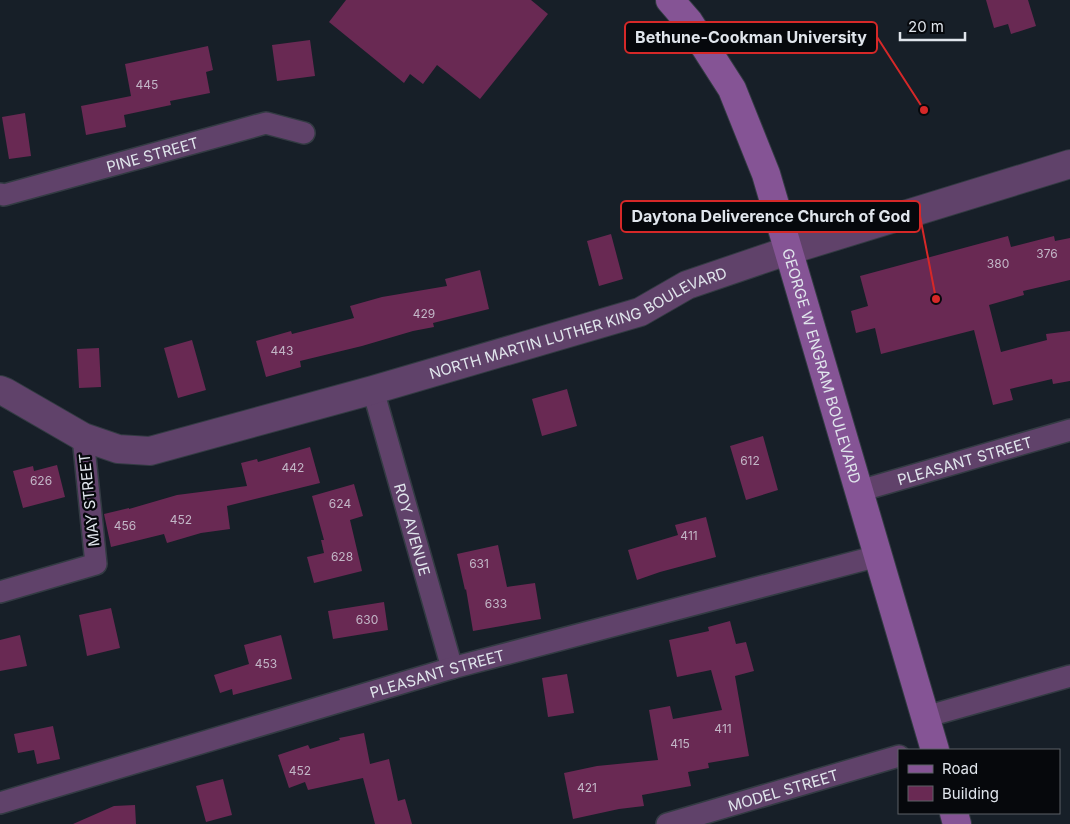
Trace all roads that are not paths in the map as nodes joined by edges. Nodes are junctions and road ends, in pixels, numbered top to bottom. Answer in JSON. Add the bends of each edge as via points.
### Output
{"nodes":[{"id":1,"x":670,"y":0,"type":"edge"},
{"id":2,"x":304,"y":133,"type":"dead end"},
{"id":3,"x":1070,"y":164,"type":"edge"},
{"id":4,"x":0,"y":194,"type":"edge"},
{"id":5,"x":787,"y":251,"type":"junction"},
{"id":6,"x":0,"y":390,"type":"edge"},
{"id":7,"x":373,"y":390,"type":"junction"},
{"id":8,"x":1070,"y":430,"type":"edge"},
{"id":9,"x":83,"y":437,"type":"junction"},
{"id":10,"x":859,"y":491,"type":"junction"},
{"id":11,"x":878,"y":556,"type":"junction"},
{"id":12,"x":0,"y":592,"type":"edge"},
{"id":13,"x":452,"y":668,"type":"junction"},
{"id":14,"x":1070,"y":676,"type":"edge"},
{"id":15,"x":925,"y":717,"type":"junction"},
{"id":16,"x":930,"y":749,"type":"edge"},
{"id":17,"x":898,"y":756,"type":"edge"},
{"id":18,"x":0,"y":803,"type":"edge"},
{"id":19,"x":667,"y":824,"type":"edge"}],
"edges":[{"from":1,"to":5,"type":"main road","name":"GEORGE W ENGRAM BOULEVARD","via":[[689,22],[732,90],[766,174]]},
{"from":2,"to":4,"type":"street","name":"PINE STREET","via":[[266,122],[4,196]]},
{"from":3,"to":5,"type":"street","name":"NORTH MARTIN LUTHER KING BOULEVARD"},
{"from":5,"to":7,"type":"street","name":"NORTH MARTIN LUTHER KING BOULEVARD","via":[[687,284],[640,312]]},
{"from":5,"to":10,"type":"main road","name":"GEORGE W ENGRAM BOULEVARD"},
{"from":6,"to":9,"type":"street","name":"NORTH MARTIN LUTHER KING BOULEVARD"},
{"from":7,"to":9,"type":"street","name":"NORTH MARTIN LUTHER KING BOULEVARD","via":[[150,451],[118,450]]},
{"from":7,"to":13,"type":"street","name":"ROY AVENUE"},
{"from":8,"to":10,"type":"street","name":"PLEASANT STREET"},
{"from":9,"to":12,"type":"street","name":"MAY STREET","via":[[96,564]]},
{"from":10,"to":11,"type":"main road","name":"GEORGE W ENGRAM BOULEVARD"},
{"from":11,"to":13,"type":"street","name":"PLEASANT STREET"},
{"from":11,"to":15,"type":"main road","name":"GEORGE W ENGRAM BOULEVARD"},
{"from":13,"to":18,"type":"street","name":"PLEASANT STREET"},
{"from":14,"to":15,"type":"street"},
{"from":15,"to":16,"type":"main road","name":"GEORGE W ENGRAM BOULEVARD"},
{"from":17,"to":19,"type":"street","name":"MODEL STREET"}]}
